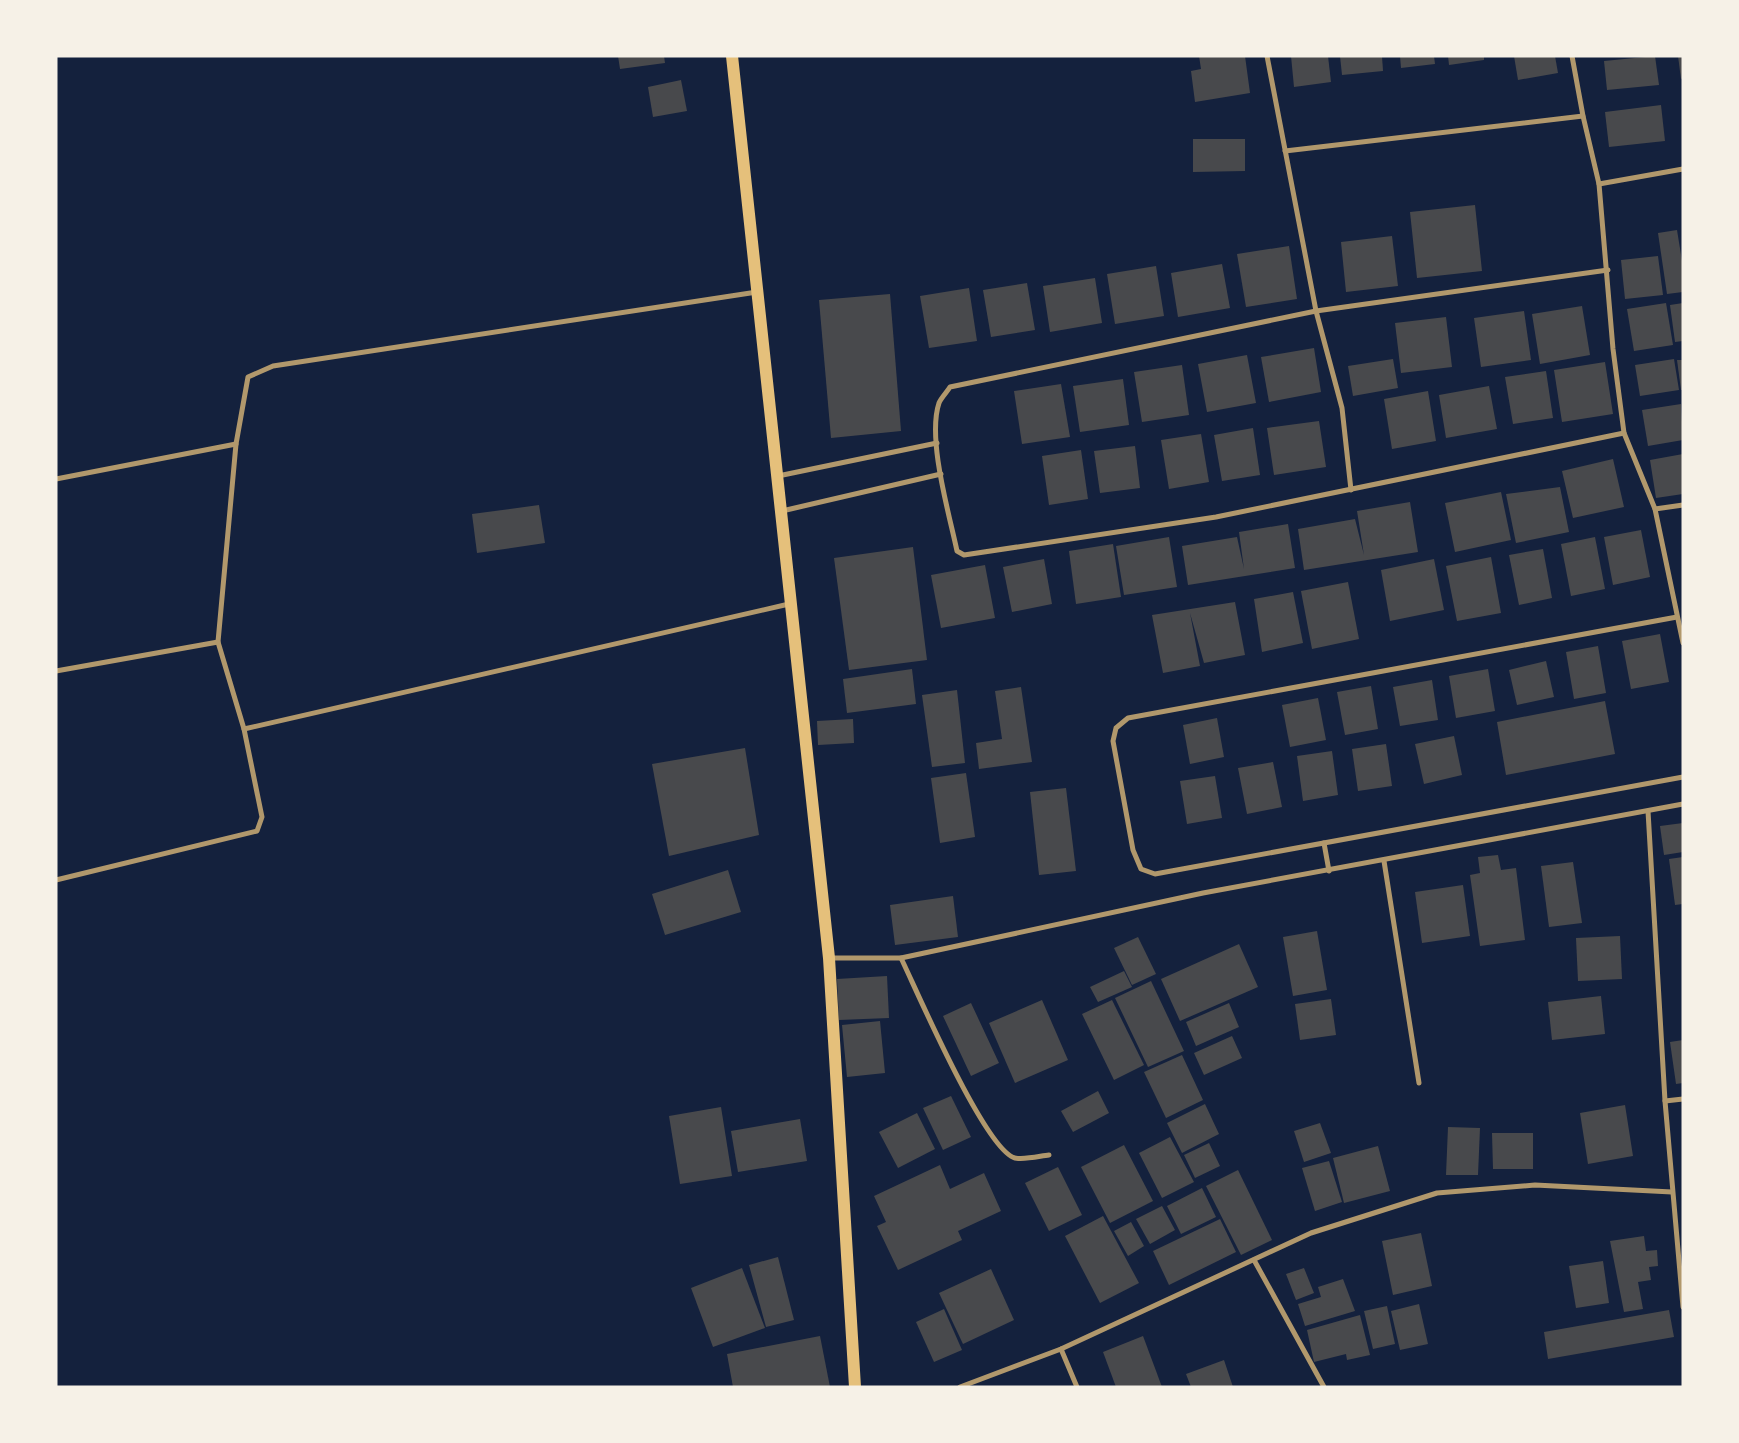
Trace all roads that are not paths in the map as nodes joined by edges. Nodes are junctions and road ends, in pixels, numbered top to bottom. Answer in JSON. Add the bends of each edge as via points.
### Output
{"nodes":[{"id":1,"x":732,"y":56,"type":"edge"},
{"id":2,"x":1267,"y":56,"type":"edge"},
{"id":3,"x":1572,"y":56,"type":"edge"},
{"id":4,"x":1583,"y":116,"type":"junction"},
{"id":5,"x":1285,"y":151,"type":"junction"},
{"id":6,"x":1683,"y":169,"type":"edge"},
{"id":7,"x":1599,"y":184,"type":"junction"},
{"id":8,"x":1608,"y":270,"type":"junction"},
{"id":9,"x":758,"y":292,"type":"junction"},
{"id":10,"x":1316,"y":311,"type":"junction"},
{"id":11,"x":1624,"y":433,"type":"junction"},
{"id":12,"x":937,"y":443,"type":"junction"},
{"id":13,"x":236,"y":444,"type":"junction"},
{"id":14,"x":941,"y":474,"type":"junction"},
{"id":15,"x":778,"y":476,"type":"junction"},
{"id":16,"x":56,"y":479,"type":"edge"},
{"id":17,"x":1351,"y":490,"type":"junction"},
{"id":18,"x":1683,"y":505,"type":"edge"},
{"id":19,"x":1655,"y":509,"type":"junction"},
{"id":20,"x":782,"y":511,"type":"junction"},
{"id":21,"x":791,"y":604,"type":"junction"},
{"id":22,"x":1677,"y":617,"type":"junction"},
{"id":23,"x":218,"y":642,"type":"junction"},
{"id":24,"x":1683,"y":643,"type":"edge"},
{"id":25,"x":56,"y":671,"type":"edge"},
{"id":26,"x":244,"y":729,"type":"junction"},
{"id":27,"x":1683,"y":777,"type":"edge"},
{"id":28,"x":1683,"y":804,"type":"edge"},
{"id":29,"x":1648,"y":811,"type":"junction"},
{"id":30,"x":1324,"y":843,"type":"junction"},
{"id":31,"x":1384,"y":861,"type":"junction"},
{"id":32,"x":1329,"y":871,"type":"junction"},
{"id":33,"x":56,"y":880,"type":"edge"},
{"id":34,"x":829,"y":958,"type":"junction"},
{"id":35,"x":901,"y":958,"type":"junction"},
{"id":36,"x":1419,"y":1083,"type":"dead end"},
{"id":37,"x":1683,"y":1098,"type":"edge"},
{"id":38,"x":1666,"y":1101,"type":"junction"},
{"id":39,"x":1049,"y":1155,"type":"dead end"},
{"id":40,"x":1672,"y":1192,"type":"junction"},
{"id":41,"x":1254,"y":1260,"type":"junction"},
{"id":42,"x":1683,"y":1307,"type":"edge"},
{"id":43,"x":1061,"y":1348,"type":"junction"},
{"id":44,"x":855,"y":1387,"type":"edge"},
{"id":45,"x":960,"y":1387,"type":"edge"},
{"id":46,"x":1077,"y":1387,"type":"edge"},
{"id":47,"x":1324,"y":1387,"type":"edge"}],
"edges":[{"from":1,"to":9,"type":"main road"},
{"from":2,"to":5,"type":"street"},
{"from":3,"to":4,"type":"street"},
{"from":4,"to":5,"type":"street"},
{"from":4,"to":7,"type":"street"},
{"from":5,"to":10,"type":"street"},
{"from":6,"to":7,"type":"street"},
{"from":7,"to":8,"type":"street"},
{"from":8,"to":10,"type":"street"},
{"from":8,"to":11,"type":"street","via":[[1613,349]]},
{"from":9,"to":13,"type":"street","via":[[273,366],[248,377]]},
{"from":9,"to":15,"type":"main road"},
{"from":10,"to":12,"type":"street","via":[[950,387],[940,402]]},
{"from":10,"to":17,"type":"street","via":[[1342,408]]},
{"from":11,"to":17,"type":"street"},
{"from":11,"to":19,"type":"street"},
{"from":12,"to":14,"type":"street"},
{"from":12,"to":15,"type":"street"},
{"from":13,"to":16,"type":"street"},
{"from":13,"to":23,"type":"street"},
{"from":14,"to":17,"type":"street","via":[[957,551],[964,555],[1216,517]]},
{"from":14,"to":20,"type":"street"},
{"from":15,"to":20,"type":"main road"},
{"from":18,"to":19,"type":"street"},
{"from":19,"to":22,"type":"street"},
{"from":20,"to":21,"type":"main road"},
{"from":21,"to":26,"type":"street"},
{"from":21,"to":34,"type":"main road"},
{"from":22,"to":24,"type":"street"},
{"from":22,"to":30,"type":"street","via":[[1128,718],[1116,728],[1113,741],[1133,850],[1141,869],[1155,874]]},
{"from":23,"to":25,"type":"street"},
{"from":23,"to":26,"type":"street"},
{"from":26,"to":33,"type":"street","via":[[262,817],[257,831]]},
{"from":27,"to":30,"type":"street"},
{"from":28,"to":29,"type":"street"},
{"from":29,"to":31,"type":"street"},
{"from":29,"to":38,"type":"street"},
{"from":30,"to":32,"type":"street"},
{"from":31,"to":32,"type":"street"},
{"from":31,"to":36,"type":"street"},
{"from":32,"to":35,"type":"street","via":[[1203,893]]},
{"from":34,"to":35,"type":"street"},
{"from":34,"to":44,"type":"main road"},
{"from":35,"to":39,"type":"street","via":[[960,1082],[1002,1150],[1016,1158]]},
{"from":37,"to":38,"type":"street"},
{"from":38,"to":40,"type":"street"},
{"from":40,"to":41,"type":"street","via":[[1535,1184],[1437,1193],[1310,1233]]},
{"from":40,"to":42,"type":"street"},
{"from":41,"to":43,"type":"street"},
{"from":41,"to":47,"type":"street"},
{"from":43,"to":45,"type":"street"},
{"from":43,"to":46,"type":"street"}]}
